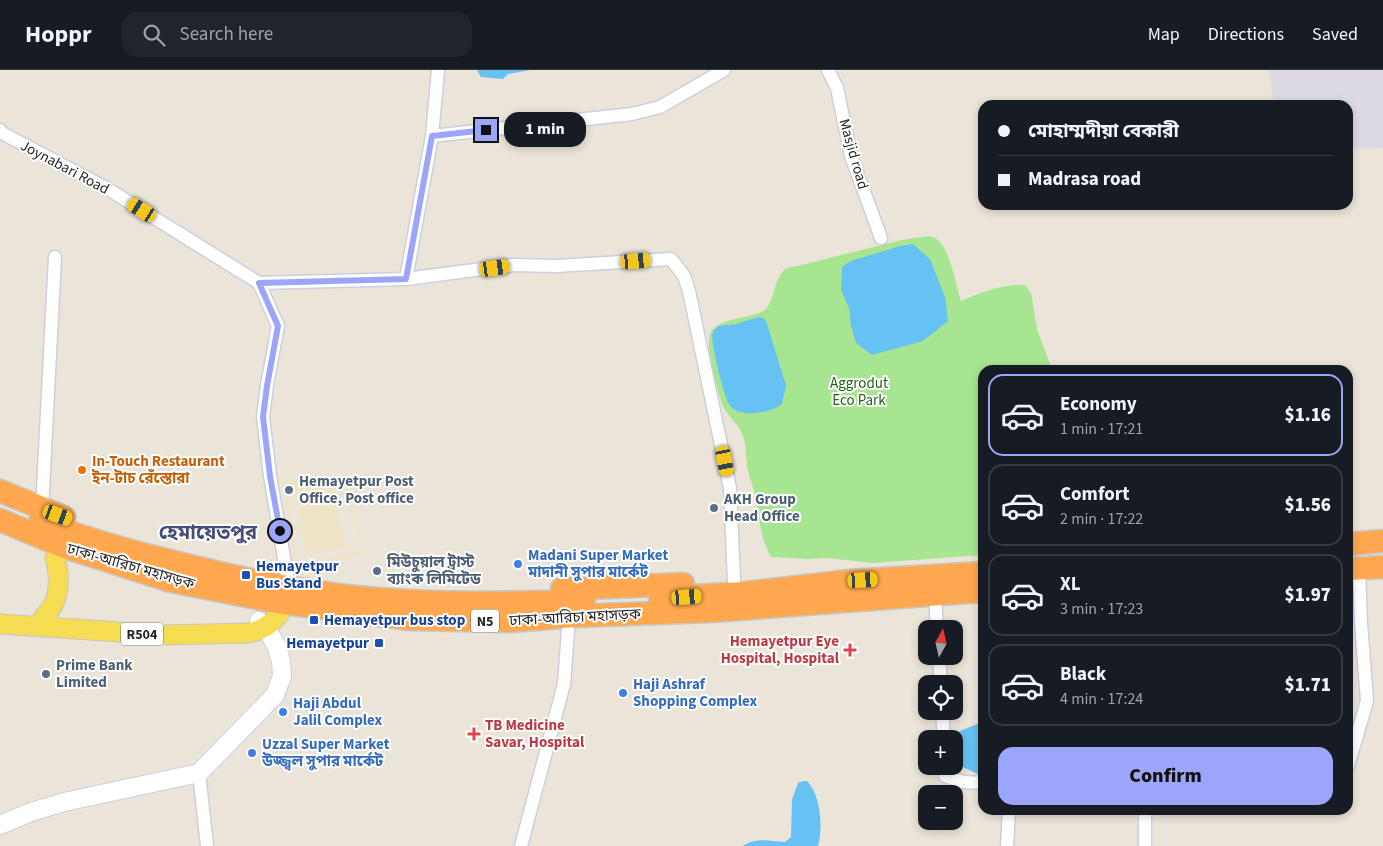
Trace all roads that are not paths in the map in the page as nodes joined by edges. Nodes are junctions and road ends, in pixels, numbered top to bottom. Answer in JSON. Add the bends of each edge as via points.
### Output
{"nodes":[{"id":1,"x":438,"y":70,"type":"edge"},
{"id":2,"x":724,"y":70,"type":"edge"},
{"id":3,"x":828,"y":70,"type":"edge"},
{"id":4,"x":0,"y":130,"type":"edge"},
{"id":5,"x":432,"y":136,"type":"junction"},
{"id":6,"x":881,"y":238,"type":"dead end"},
{"id":7,"x":55,"y":256,"type":"dead end"},
{"id":8,"x":406,"y":279,"type":"junction"},
{"id":9,"x":259,"y":283,"type":"junction"},
{"id":10,"x":0,"y":491,"type":"edge"},
{"id":11,"x":0,"y":505,"type":"edge"},
{"id":12,"x":42,"y":509,"type":"junction"},
{"id":13,"x":0,"y":520,"type":"edge"},
{"id":14,"x":0,"y":536,"type":"edge"},
{"id":15,"x":1383,"y":541,"type":"edge"},
{"id":16,"x":1353,"y":544,"type":"edge"},
{"id":17,"x":55,"y":558,"type":"junction"},
{"id":18,"x":1383,"y":567,"type":"edge"},
{"id":19,"x":1353,"y":569,"type":"edge"},
{"id":20,"x":978,"y":573,"type":"edge"},
{"id":21,"x":287,"y":575,"type":"junction"},
{"id":22,"x":734,"y":581,"type":"junction"},
{"id":23,"x":851,"y":591,"type":"junction"},
{"id":24,"x":978,"y":591,"type":"edge"},
{"id":25,"x":935,"y":595,"type":"junction"},
{"id":26,"x":0,"y":614,"type":"edge"},
{"id":27,"x":43,"y":618,"type":"junction"},
{"id":28,"x":267,"y":619,"type":"junction"},
{"id":29,"x":936,"y":620,"type":"edge"},
{"id":30,"x":0,"y":624,"type":"edge"},
{"id":31,"x":568,"y":630,"type":"junction"},
{"id":32,"x":1353,"y":749,"type":"edge"},
{"id":33,"x":199,"y":772,"type":"junction"},
{"id":34,"x":945,"y":775,"type":"edge"},
{"id":35,"x":978,"y":783,"type":"edge"},
{"id":36,"x":1009,"y":815,"type":"edge"},
{"id":37,"x":1145,"y":815,"type":"edge"},
{"id":38,"x":0,"y":825,"type":"edge"},
{"id":39,"x":207,"y":846,"type":"edge"},
{"id":40,"x":521,"y":846,"type":"edge"},
{"id":41,"x":1006,"y":846,"type":"edge"},
{"id":42,"x":1145,"y":846,"type":"edge"}],
"edges":[{"from":1,"to":5,"type":"street"},
{"from":2,"to":5,"type":"street","via":[[660,107],[632,114]]},
{"from":3,"to":6,"type":"street","name":"Masjid road","via":[[837,88],[851,156]]},
{"from":4,"to":9,"type":"street","name":"Joynabari Road","via":[[108,189]]},
{"from":5,"to":8,"type":"street"},
{"from":7,"to":12,"type":"street"},
{"from":8,"to":9,"type":"street"},
{"from":8,"to":22,"type":"street","via":[[513,265],[580,265],[665,258],[674,261],[690,292],[730,488]]},
{"from":9,"to":21,"type":"street","via":[[278,326],[263,417]]},
{"from":10,"to":12,"type":"highway"},
{"from":11,"to":23,"type":"highway","name":"ঢাকা-আরিচা মহাসড়ক","number":"N5","via":[[56,528],[127,550],[289,588],[357,597],[513,603]]},
{"from":12,"to":21,"type":"highway","via":[[148,545]]},
{"from":13,"to":23,"type":"highway","name":"ঢাকা-আরিচা মহাসড়ক","number":"N5","via":[[62,546],[171,581],[277,602],[410,619],[511,621],[712,612]]},
{"from":14,"to":17,"type":"highway"},
{"from":15,"to":16,"type":"highway"},
{"from":17,"to":27,"type":"main road","via":[[59,573],[57,590],[53,606]]},
{"from":17,"to":28,"type":"highway","via":[[174,595]]},
{"from":18,"to":19,"type":"highway"},
{"from":19,"to":32,"type":"street","via":[[1367,701]]},
{"from":20,"to":23,"type":"highway","name":"ঢাকা-আরিচা মহাসড়ক","number":"N5"},
{"from":21,"to":22,"type":"highway","via":[[333,582],[443,590],[530,590]]},
{"from":22,"to":23,"type":"highway","via":[[795,578]]},
{"from":23,"to":25,"type":"highway","name":"ঢাকা-আরিচা মহাসড়ক","number":"N5"},
{"from":23,"to":31,"type":"highway","via":[[817,614]]},
{"from":24,"to":25,"type":"highway","name":"ঢাকা-আরিচা মহাসড়ক","number":"N5"},
{"from":25,"to":29,"type":"street"},
{"from":26,"to":27,"type":"main road","number":"R504"},
{"from":27,"to":28,"type":"main road","number":"R504","via":[[163,626],[247,624]]},
{"from":28,"to":30,"type":"main road","number":"R504","via":[[257,632],[163,635]]},
{"from":28,"to":31,"type":"highway","via":[[300,619],[404,631]]},
{"from":28,"to":33,"type":"street","via":[[281,662],[282,676],[275,694]]},
{"from":31,"to":40,"type":"street","via":[[564,684]]},
{"from":33,"to":38,"type":"street","via":[[64,802]]},
{"from":33,"to":39,"type":"street"},
{"from":34,"to":35,"type":"street","via":[[963,782]]},
{"from":36,"to":41,"type":"street"},
{"from":37,"to":42,"type":"street"}]}
